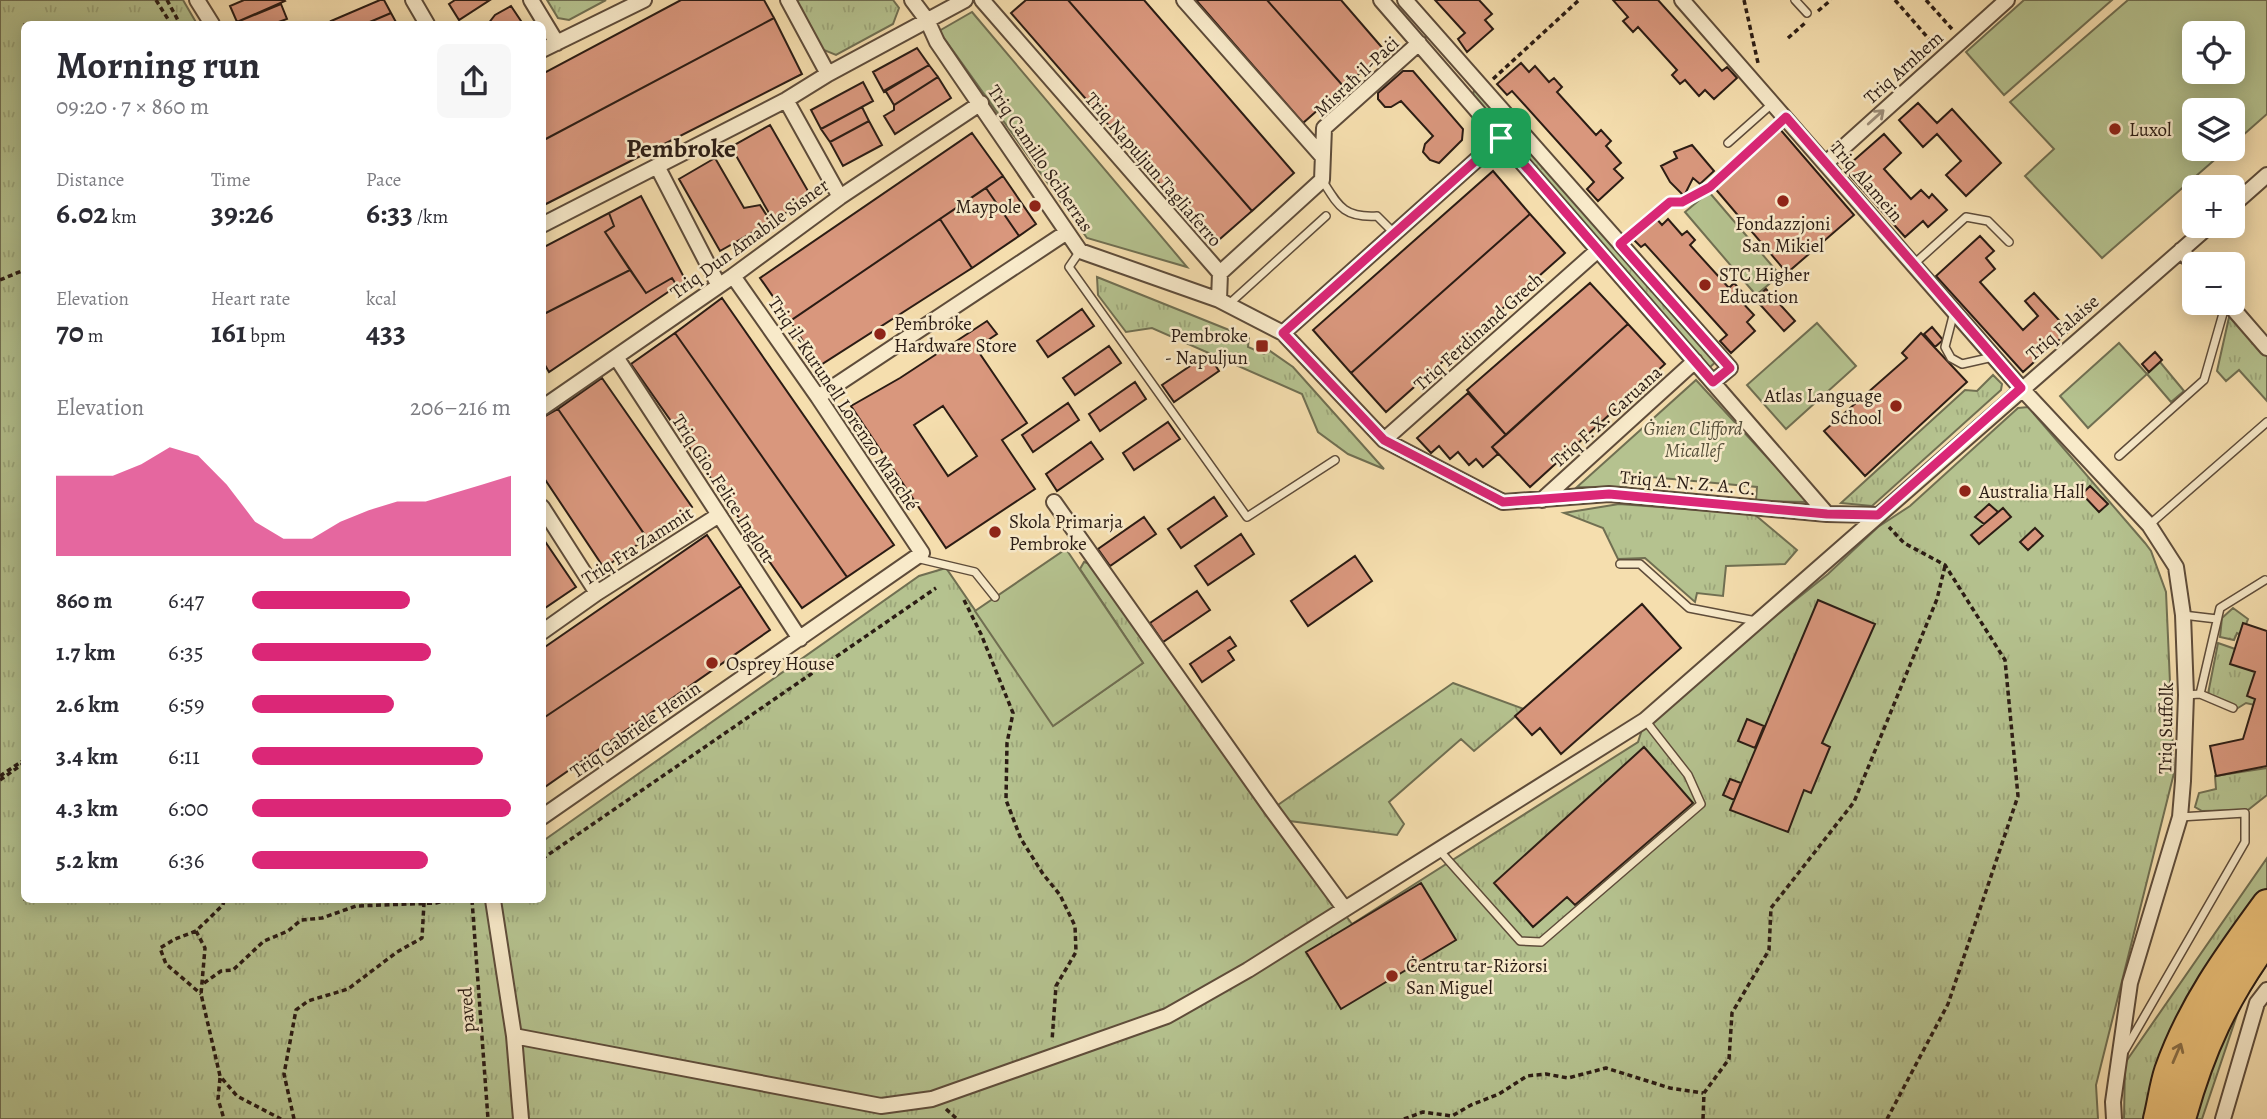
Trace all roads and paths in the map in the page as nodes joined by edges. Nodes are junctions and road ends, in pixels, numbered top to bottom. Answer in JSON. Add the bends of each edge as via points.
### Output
{"nodes":[{"id":1,"x":156,"y":0,"type":"edge"},
{"id":2,"x":166,"y":0,"type":"edge"},
{"id":3,"x":197,"y":0,"type":"edge"},
{"id":4,"x":413,"y":0,"type":"edge"},
{"id":5,"x":531,"y":0,"type":"edge"},
{"id":6,"x":644,"y":0,"type":"edge"},
{"id":7,"x":788,"y":0,"type":"edge"},
{"id":8,"x":912,"y":0,"type":"edge"},
{"id":9,"x":965,"y":0,"type":"edge"},
{"id":10,"x":982,"y":0,"type":"edge"},
{"id":11,"x":1184,"y":0,"type":"edge"},
{"id":12,"x":1381,"y":0,"type":"edge"},
{"id":13,"x":1405,"y":0,"type":"edge"},
{"id":14,"x":1579,"y":0,"type":"edge"},
{"id":15,"x":1682,"y":0,"type":"edge"},
{"id":16,"x":1744,"y":0,"type":"edge"},
{"id":17,"x":1796,"y":0,"type":"edge"},
{"id":18,"x":1895,"y":0,"type":"edge"},
{"id":19,"x":1926,"y":0,"type":"edge"},
{"id":20,"x":2007,"y":0,"type":"edge"},
{"id":21,"x":1807,"y":13,"type":"dead end"},
{"id":22,"x":927,"y":20,"type":"junction"},
{"id":23,"x":168,"y":21,"type":"edge"},
{"id":24,"x":176,"y":21,"type":"edge"},
{"id":25,"x":210,"y":21,"type":"edge"},
{"id":26,"x":425,"y":21,"type":"edge"},
{"id":27,"x":544,"y":21,"type":"edge"},
{"id":28,"x":1961,"y":23,"type":"dead end"},
{"id":29,"x":546,"y":25,"type":"edge"},
{"id":30,"x":557,"y":43,"type":"junction"},
{"id":31,"x":1419,"y":43,"type":"junction"},
{"id":32,"x":546,"y":48,"type":"edge"},
{"id":33,"x":1937,"y":49,"type":"dead end"},
{"id":34,"x":828,"y":74,"type":"junction"},
{"id":35,"x":1748,"y":74,"type":"junction"},
{"id":36,"x":1483,"y":89,"type":"junction"},
{"id":37,"x":786,"y":100,"type":"junction"},
{"id":38,"x":1773,"y":102,"type":"junction"},
{"id":39,"x":981,"y":103,"type":"junction"},
{"id":40,"x":1786,"y":117,"type":"junction"},
{"id":41,"x":1501,"y":138,"type":"junction"},
{"id":42,"x":1728,"y":143,"type":"dead end"},
{"id":43,"x":1322,"y":156,"type":"junction"},
{"id":44,"x":1826,"y":163,"type":"junction"},
{"id":45,"x":657,"y":166,"type":"junction"},
{"id":46,"x":2267,"y":176,"type":"edge"},
{"id":47,"x":1322,"y":180,"type":"junction"},
{"id":48,"x":2245,"y":195,"type":"edge"},
{"id":49,"x":840,"y":197,"type":"junction"},
{"id":50,"x":1326,"y":216,"type":"dead end"},
{"id":51,"x":546,"y":223,"type":"edge"},
{"id":52,"x":1067,"y":232,"type":"junction"},
{"id":53,"x":1394,"y":233,"type":"junction"},
{"id":54,"x":2195,"y":238,"type":"edge"},
{"id":55,"x":2009,"y":242,"type":"dead end"},
{"id":56,"x":1620,"y":244,"type":"junction"},
{"id":57,"x":1598,"y":250,"type":"junction"},
{"id":58,"x":2181,"y":250,"type":"joint"},
{"id":59,"x":1080,"y":251,"type":"junction"},
{"id":60,"x":1914,"y":264,"type":"junction"},
{"id":61,"x":21,"y":270,"type":"edge"},
{"id":62,"x":1220,"y":274,"type":"junction"},
{"id":63,"x":733,"y":276,"type":"junction"},
{"id":64,"x":0,"y":279,"type":"edge"},
{"id":65,"x":719,"y":284,"type":"junction"},
{"id":66,"x":1224,"y":302,"type":"junction"},
{"id":67,"x":1954,"y":311,"type":"junction"},
{"id":68,"x":2223,"y":315,"type":"edge"},
{"id":69,"x":2238,"y":315,"type":"edge"},
{"id":70,"x":1283,"y":333,"type":"junction"},
{"id":71,"x":2267,"y":348,"type":"edge"},
{"id":72,"x":1994,"y":356,"type":"junction"},
{"id":73,"x":616,"y":358,"type":"junction"},
{"id":74,"x":1695,"y":361,"type":"junction"},
{"id":75,"x":1713,"y":382,"type":"junction"},
{"id":76,"x":2021,"y":388,"type":"junction"},
{"id":77,"x":818,"y":397,"type":"junction"},
{"id":78,"x":546,"y":405,"type":"edge"},
{"id":79,"x":2267,"y":422,"type":"edge"},
{"id":80,"x":1384,"y":440,"type":"junction"},
{"id":81,"x":2119,"y":456,"type":"dead end"},
{"id":82,"x":1335,"y":460,"type":"dead end"},
{"id":83,"x":1542,"y":500,"type":"junction"},
{"id":84,"x":1054,"y":502,"type":"dead end"},
{"id":85,"x":546,"y":513,"type":"edge"},
{"id":86,"x":1827,"y":514,"type":"junction"},
{"id":87,"x":719,"y":515,"type":"junction"},
{"id":88,"x":1878,"y":515,"type":"junction"},
{"id":89,"x":2149,"y":525,"type":"junction"},
{"id":90,"x":918,"y":555,"type":"junction"},
{"id":91,"x":1620,"y":564,"type":"dead end"},
{"id":92,"x":1945,"y":565,"type":"junction"},
{"id":93,"x":2265,"y":580,"type":"edge"},
{"id":94,"x":936,"y":589,"type":"dead end"},
{"id":95,"x":597,"y":593,"type":"junction"},
{"id":96,"x":995,"y":597,"type":"dead end"},
{"id":97,"x":964,"y":600,"type":"dead end"},
{"id":98,"x":2183,"y":615,"type":"junction"},
{"id":99,"x":2217,"y":619,"type":"junction"},
{"id":100,"x":1756,"y":621,"type":"junction"},
{"id":101,"x":546,"y":629,"type":"edge"},
{"id":102,"x":800,"y":639,"type":"junction"},
{"id":103,"x":2193,"y":695,"type":"junction"},
{"id":104,"x":2233,"y":708,"type":"dead end"},
{"id":105,"x":1644,"y":720,"type":"junction"},
{"id":106,"x":21,"y":764,"type":"edge"},
{"id":107,"x":0,"y":778,"type":"edge"},
{"id":108,"x":546,"y":814,"type":"edge"},
{"id":109,"x":2180,"y":817,"type":"junction"},
{"id":110,"x":1439,"y":850,"type":"junction"},
{"id":111,"x":546,"y":856,"type":"edge"},
{"id":112,"x":224,"y":903,"type":"edge"},
{"id":113,"x":424,"y":903,"type":"joint"},
{"id":114,"x":472,"y":903,"type":"edge"},
{"id":115,"x":493,"y":903,"type":"edge"},
{"id":116,"x":2267,"y":904,"type":"edge"},
{"id":117,"x":1344,"y":908,"type":"junction"},
{"id":118,"x":196,"y":931,"type":"junction"},
{"id":119,"x":2267,"y":939,"type":"edge"},
{"id":120,"x":202,"y":984,"type":"junction"},
{"id":121,"x":2267,"y":990,"type":"edge"},
{"id":122,"x":201,"y":994,"type":"junction"},
{"id":123,"x":514,"y":1036,"type":"junction"},
{"id":124,"x":1048,"y":1058,"type":"junction"},
{"id":125,"x":2118,"y":1063,"type":"junction"},
{"id":126,"x":220,"y":1076,"type":"junction"},
{"id":127,"x":1704,"y":1093,"type":"junction"},
{"id":128,"x":224,"y":1119,"type":"edge"},
{"id":129,"x":281,"y":1119,"type":"edge"},
{"id":130,"x":294,"y":1119,"type":"edge"},
{"id":131,"x":488,"y":1119,"type":"edge"},
{"id":132,"x":522,"y":1119,"type":"edge"},
{"id":133,"x":1404,"y":1119,"type":"edge"},
{"id":134,"x":1703,"y":1119,"type":"edge"},
{"id":135,"x":1887,"y":1119,"type":"edge"},
{"id":136,"x":2114,"y":1119,"type":"edge"},
{"id":137,"x":2158,"y":1119,"type":"edge"},
{"id":138,"x":2181,"y":1119,"type":"edge"},
{"id":139,"x":2223,"y":1119,"type":"edge"}],
"edges":[{"from":1,"to":23,"type":"path"},
{"from":2,"to":24,"type":"path"},
{"from":3,"to":25,"type":"street"},
{"from":4,"to":26,"type":"street"},
{"from":5,"to":27,"type":"street"},
{"from":6,"to":30,"type":"street"},
{"from":7,"to":34,"type":"street"},
{"from":8,"to":22,"type":"street","name":"Triq Camillo Sciberras"},
{"from":9,"to":22,"type":"street"},
{"from":10,"to":62,"type":"street","name":"Triq Napuljun Tagliaferro"},
{"from":11,"to":43,"type":"street"},
{"from":12,"to":31,"type":"street"},
{"from":13,"to":36,"type":"street"},
{"from":14,"to":36,"type":"path"},
{"from":15,"to":35,"type":"street","name":"Triq Alamein"},
{"from":16,"to":35,"type":"path","via":[[1758,63]]},
{"from":17,"to":21,"type":"lane"},
{"from":18,"to":33,"type":"path"},
{"from":19,"to":28,"type":"path","via":[[1953,30]]},
{"from":44,"to":20,"type":"street","name":"Triq Arnhem","one_way":true},
{"from":22,"to":34,"type":"street"},
{"from":22,"to":39,"type":"street","name":"Triq Camillo Sciberras","via":[[937,42]]},
{"from":29,"to":30,"type":"street"},
{"from":30,"to":32,"type":"street"},
{"from":31,"to":41,"type":"street"},
{"from":31,"to":43,"type":"street","name":"Misraħ il-Paċi","via":[[1325,128]]},
{"from":34,"to":37,"type":"street"},
{"from":35,"to":38,"type":"street","name":"Triq Alamein"},
{"from":36,"to":56,"type":"street"},
{"from":37,"to":45,"type":"street"},
{"from":37,"to":49,"type":"street"},
{"from":38,"to":40,"type":"street","name":"Triq Alamein"},
{"from":38,"to":42,"type":"lane"},
{"from":39,"to":49,"type":"street","name":"Triq Dun Amabile Sisner"},
{"from":39,"to":52,"type":"street","name":"Triq Camillo Sciberras"},
{"from":40,"to":44,"type":"street","name":"Triq Alamein"},
{"from":40,"to":56,"type":"path","via":[[1710,187],[1682,202],[1670,202]]},
{"from":41,"to":53,"type":"street"},
{"from":41,"to":57,"type":"street"},
{"from":43,"to":47,"type":"street","name":"Misraħ il-Paċi"},
{"from":44,"to":60,"type":"street","name":"Triq Alamein"},
{"from":45,"to":51,"type":"street"},
{"from":45,"to":65,"type":"street"},
{"from":46,"to":48,"type":"street"},
{"from":47,"to":53,"type":"lane","via":[[1342,209],[1359,217],[1377,216]]},
{"from":47,"to":62,"type":"street"},
{"from":49,"to":63,"type":"street","name":"Triq Dun Amabile Sisner"},
{"from":50,"to":66,"type":"lane"},
{"from":52,"to":59,"type":"street","name":"Triq Camillo Sciberras"},
{"from":52,"to":77,"type":"street"},
{"from":53,"to":70,"type":"street"},
{"from":54,"to":58,"type":"street","name":"Triq Falaise"},
{"from":55,"to":60,"type":"lane","via":[[1988,221],[1965,217]]},
{"from":56,"to":75,"type":"street","via":[[1730,368]]},
{"from":57,"to":74,"type":"street"},
{"from":57,"to":80,"type":"street","name":"Triq Ferdinand Grech"},
{"from":58,"to":76,"type":"street","name":"Triq Falaise"},
{"from":59,"to":66,"type":"street","name":"Triq Camillo Sciberras"},
{"from":59,"to":82,"type":"lane","via":[[1069,267],[1247,517]]},
{"from":60,"to":67,"type":"street","name":"Triq Alamein"},
{"from":61,"to":64,"type":"path"},
{"from":62,"to":66,"type":"street","name":"Triq Napuljun Tagliaferro"},
{"from":63,"to":65,"type":"street","name":"Triq Dun Amabile Sisner"},
{"from":63,"to":77,"type":"street","name":"Triq il-Kurunell Lorenzo Manché"},
{"from":65,"to":73,"type":"street","name":"Triq Dun Amabile Sisner"},
{"from":66,"to":70,"type":"street"},
{"from":67,"to":72,"type":"street","name":"Triq Alamein"},
{"from":67,"to":72,"type":"lane","via":[[1945,347],[1951,358],[1962,364]]},
{"from":68,"to":81,"type":"lane","via":[[2204,380]]},
{"from":69,"to":71,"type":"street"},
{"from":70,"to":80,"type":"street"},
{"from":72,"to":76,"type":"street","name":"Triq Alamein"},
{"from":73,"to":78,"type":"street","name":"Triq Dun Amabile Sisner"},
{"from":73,"to":87,"type":"street","name":"Triq Gio. Felice Inglott"},
{"from":74,"to":75,"type":"street"},
{"from":74,"to":83,"type":"street","name":"Triq F. X. Caruana"},
{"from":75,"to":86,"type":"street"},
{"from":76,"to":88,"type":"street","name":"Triq Falaise"},
{"from":76,"to":89,"type":"street","name":"Triq Suffolk"},
{"from":77,"to":90,"type":"street","name":"Triq il-Kurunell Lorenzo Manché"},
{"from":79,"to":89,"type":"lane"},
{"from":80,"to":83,"type":"street","name":"Triq A. N. Z. A. C.","via":[[1503,502]]},
{"from":83,"to":86,"type":"street","name":"Triq A. N. Z. A. C.","via":[[1609,494]]},
{"from":84,"to":117,"type":"street"},
{"from":85,"to":95,"type":"street"},
{"from":86,"to":88,"type":"street","name":"Triq A. N. Z. A. C."},
{"from":87,"to":95,"type":"street","name":"Triq Fra Zammit"},
{"from":87,"to":102,"type":"street","name":"Triq Gio. Felice Inglott"},
{"from":88,"to":92,"type":"path","via":[[1904,543]]},
{"from":88,"to":100,"type":"street","name":"Triq Falaise"},
{"from":89,"to":98,"type":"street","name":"Triq Suffolk","via":[[2176,567]]},
{"from":90,"to":96,"type":"lane","via":[[975,572]]},
{"from":90,"to":102,"type":"street","name":"Triq Gabriele Henin"},
{"from":91,"to":100,"type":"lane","via":[[1640,564],[1689,608]]},
{"from":92,"to":127,"type":"path","via":[[1937,599],[1854,802],[1771,908],[1769,950],[1732,1013],[1729,1059]]},
{"from":92,"to":135,"type":"path","via":[[2005,660],[2018,796],[1948,1004]]},
{"from":93,"to":99,"type":"lane","via":[[2220,608]]},
{"from":94,"to":111,"type":"path"},
{"from":95,"to":101,"type":"street","name":"Triq Fra Zammit"},
{"from":97,"to":124,"type":"path","via":[[1013,713],[1007,743],[1006,800],[1021,839],[1060,895],[1075,926],[1076,952],[1056,986]]},
{"from":98,"to":99,"type":"lane"},
{"from":98,"to":103,"type":"street","name":"Triq Suffolk"},
{"from":99,"to":103,"type":"lane"},
{"from":100,"to":105,"type":"street","name":"Triq Falaise"},
{"from":102,"to":108,"type":"street","name":"Triq Gabriele Henin"},
{"from":103,"to":104,"type":"lane"},
{"from":103,"to":109,"type":"street","name":"Triq Suffolk"},
{"from":105,"to":110,"type":"street","name":"Triq Falaise"},
{"from":105,"to":110,"type":"lane","via":[[1688,775],[1701,804],[1541,942],[1520,941]]},
{"from":106,"to":107,"type":"path"},
{"from":109,"to":125,"type":"street","name":"Triq Suffolk","via":[[2130,983]]},
{"from":109,"to":125,"type":"lane","via":[[2245,813],[2245,842]]},
{"from":110,"to":117,"type":"street","name":"Triq Falaise"},
{"from":112,"to":118,"type":"path"},
{"from":113,"to":120,"type":"path","via":[[356,906],[301,920],[288,932],[264,941],[233,970],[222,971]]},
{"from":113,"to":130,"type":"path","via":[[422,938],[348,989],[308,1001],[296,1010],[284,1074]]},
{"from":114,"to":131,"type":"path","name":"paved"},
{"from":115,"to":123,"type":"street"},
{"from":137,"to":116,"type":"highway","one_way":true,"via":[[2168,1073],[2196,1008]]},
{"from":117,"to":124,"type":"street","name":"Triq Falaise","via":[[1167,1016]]},
{"from":118,"to":120,"type":"path","via":[[205,948]]},
{"from":118,"to":122,"type":"path","via":[[160,947],[166,964]]},
{"from":119,"to":138,"type":"highway","via":[[2214,1021]]},
{"from":120,"to":122,"type":"path"},
{"from":121,"to":139,"type":"street","via":[[2257,1003]]},
{"from":122,"to":126,"type":"path"},
{"from":123,"to":124,"type":"street","name":"Triq Falaise","via":[[881,1106],[932,1099]]},
{"from":123,"to":132,"type":"street"},
{"from":125,"to":136,"type":"street","name":"Triq Suffolk"},
{"from":126,"to":128,"type":"path","via":[[218,1099]]},
{"from":126,"to":129,"type":"path","via":[[237,1096]]},
{"from":127,"to":133,"type":"path","via":[[1670,1088],[1606,1068],[1568,1078],[1527,1076],[1452,1116],[1423,1112]]},
{"from":127,"to":134,"type":"path"}]}
